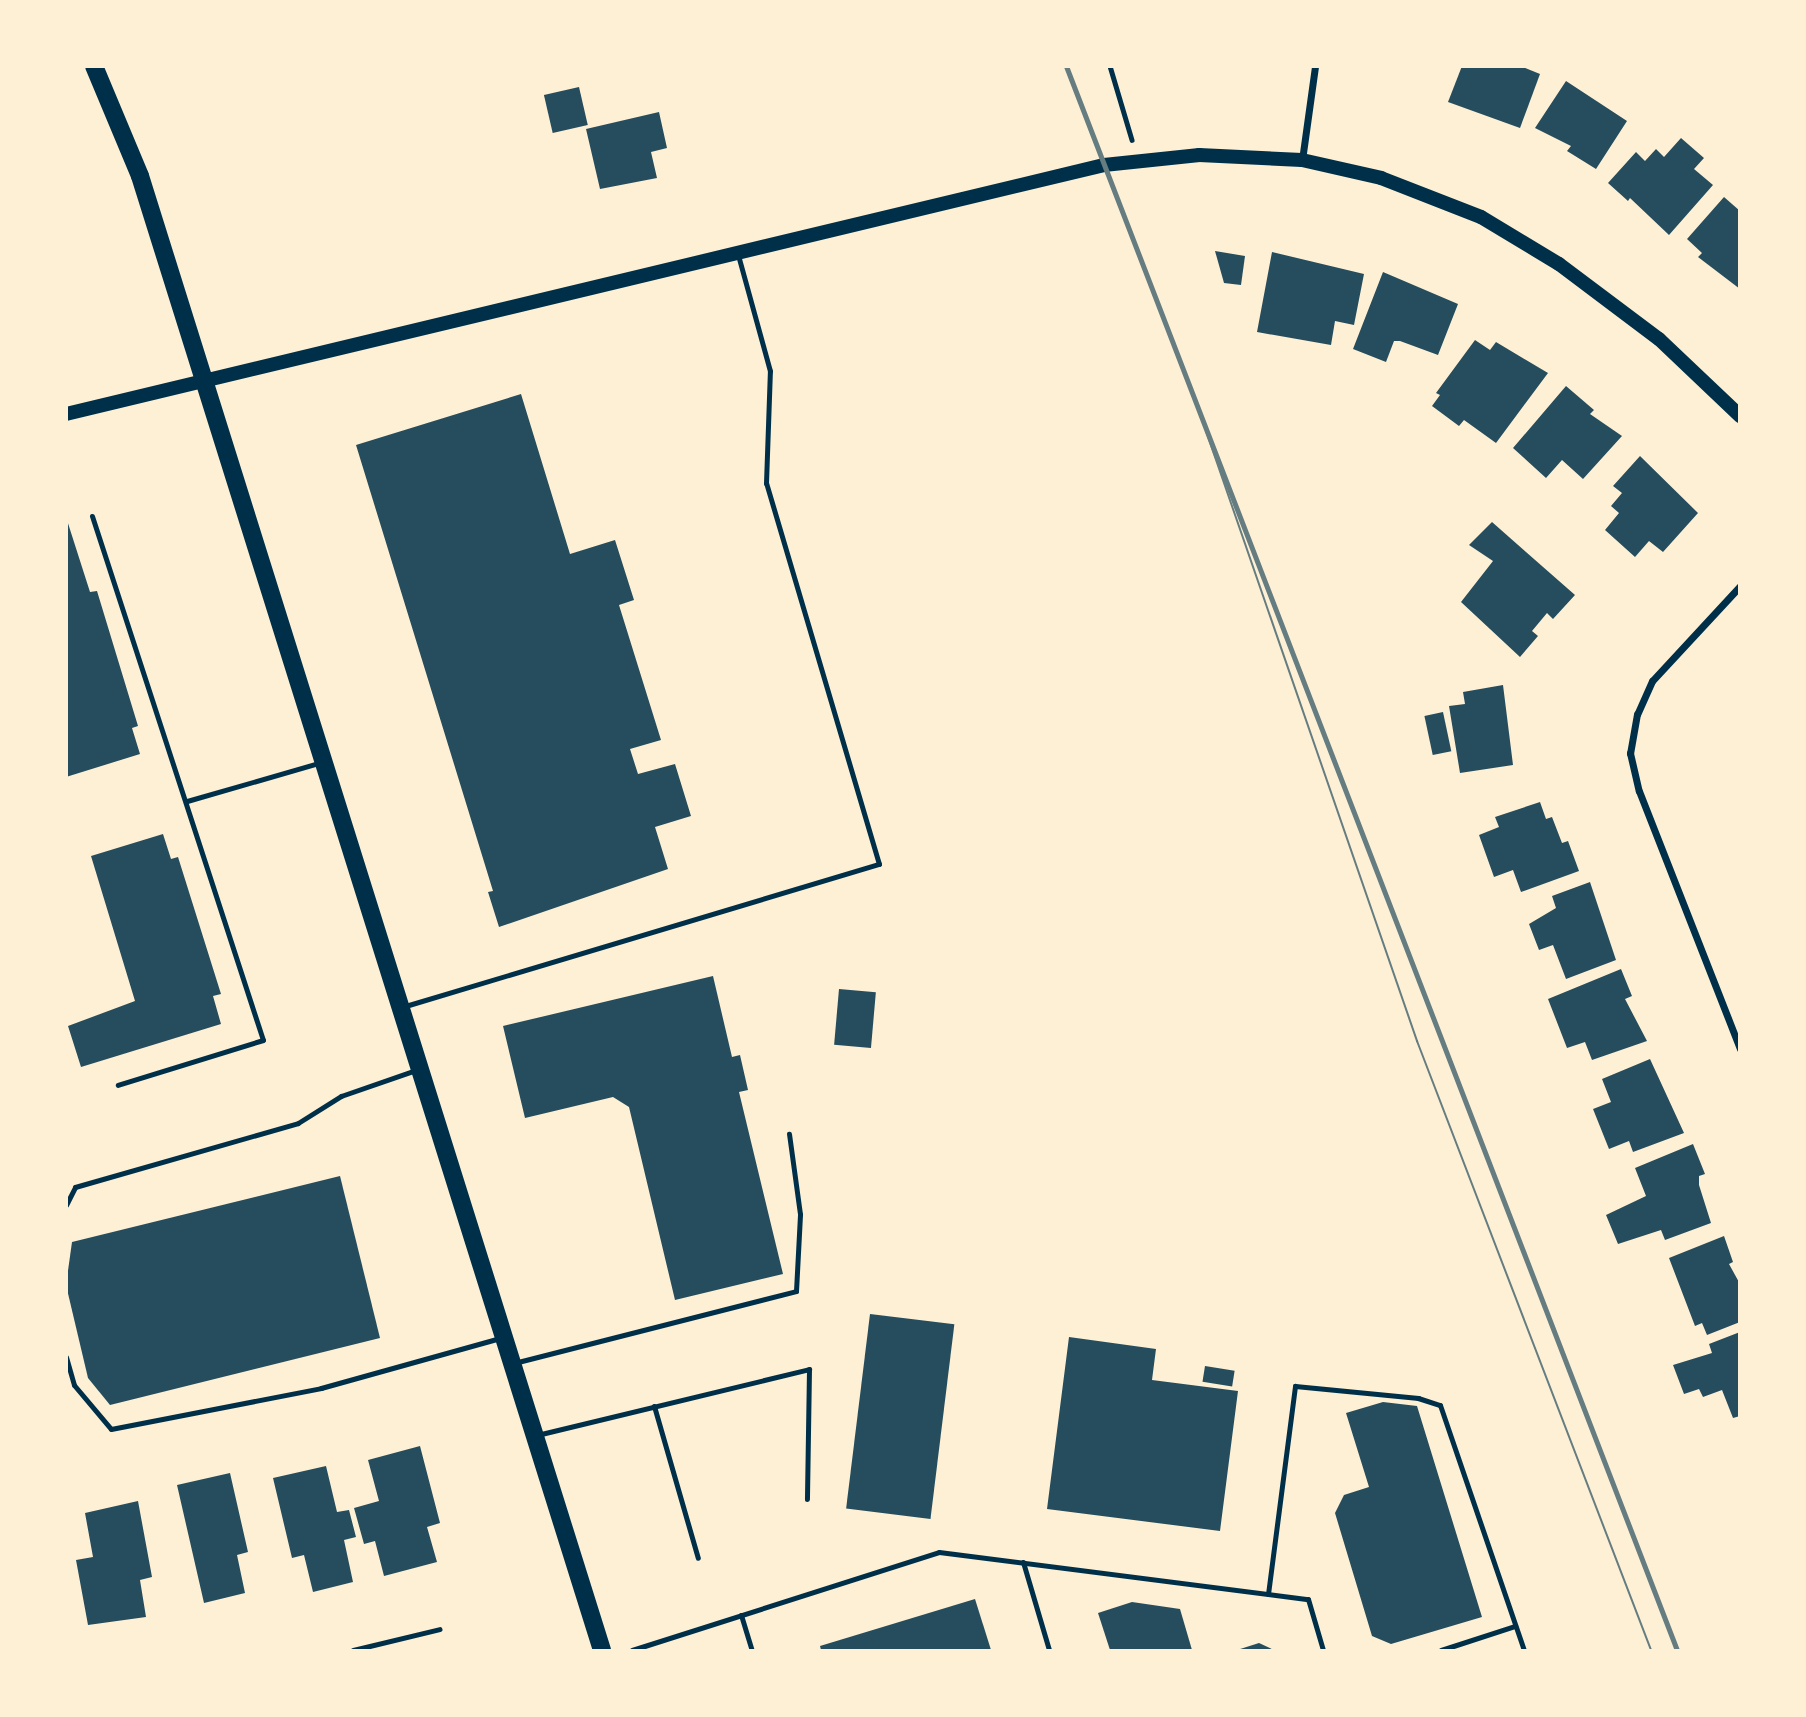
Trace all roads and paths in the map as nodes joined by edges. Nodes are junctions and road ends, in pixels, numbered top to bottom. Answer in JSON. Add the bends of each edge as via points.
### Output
{"nodes":[{"id":1,"x":94,"y":66,"type":"edge"},
{"id":2,"x":1110,"y":66,"type":"edge"},
{"id":3,"x":1315,"y":66,"type":"edge"},
{"id":4,"x":1302,"y":160,"type":"junction"},
{"id":5,"x":1138,"y":161,"type":"junction"},
{"id":6,"x":738,"y":255,"type":"junction"},
{"id":7,"x":203,"y":381,"type":"junction"},
{"id":8,"x":66,"y":414,"type":"edge"},
{"id":9,"x":1740,"y":416,"type":"edge"},
{"id":10,"x":92,"y":516,"type":"dead end"},
{"id":11,"x":1740,"y":586,"type":"edge"},
{"id":12,"x":323,"y":762,"type":"junction"},
{"id":13,"x":187,"y":801,"type":"junction"},
{"id":14,"x":400,"y":1008,"type":"junction"},
{"id":15,"x":1740,"y":1049,"type":"edge"},
{"id":16,"x":419,"y":1069,"type":"junction"},
{"id":17,"x":118,"y":1085,"type":"dead end"},
{"id":18,"x":789,"y":1134,"type":"dead end"},
{"id":19,"x":66,"y":1205,"type":"edge"},
{"id":20,"x":503,"y":1337,"type":"junction"},
{"id":21,"x":66,"y":1357,"type":"edge"},
{"id":22,"x":511,"y":1364,"type":"junction"},
{"id":23,"x":654,"y":1406,"type":"junction"},
{"id":24,"x":534,"y":1436,"type":"junction"},
{"id":25,"x":807,"y":1500,"type":"dead end"},
{"id":26,"x":698,"y":1558,"type":"dead end"},
{"id":27,"x":1023,"y":1562,"type":"junction"},
{"id":28,"x":1268,"y":1594,"type":"junction"},
{"id":29,"x":741,"y":1615,"type":"junction"},
{"id":30,"x":1515,"y":1626,"type":"junction"},
{"id":31,"x":440,"y":1629,"type":"dead end"},
{"id":32,"x":353,"y":1650,"type":"edge"},
{"id":33,"x":601,"y":1650,"type":"edge"},
{"id":34,"x":632,"y":1650,"type":"edge"},
{"id":35,"x":752,"y":1650,"type":"edge"},
{"id":36,"x":1049,"y":1650,"type":"edge"},
{"id":37,"x":1323,"y":1650,"type":"edge"},
{"id":38,"x":1441,"y":1650,"type":"edge"},
{"id":39,"x":1524,"y":1650,"type":"edge"}],
"edges":[{"from":1,"to":7,"type":"main road","via":[[140,176]]},
{"from":2,"to":5,"type":"path"},
{"from":3,"to":4,"type":"street"},
{"from":4,"to":5,"type":"main road","via":[[1199,155]]},
{"from":4,"to":9,"type":"main road","via":[[1381,178],[1481,218],[1559,264],[1659,339]]},
{"from":5,"to":6,"type":"main road","via":[[1104,165]]},
{"from":6,"to":7,"type":"main road"},
{"from":6,"to":14,"type":"lane","via":[[770,371],[766,483],[879,864]]},
{"from":7,"to":8,"type":"main road"},
{"from":7,"to":12,"type":"main road"},
{"from":10,"to":13,"type":"lane"},
{"from":11,"to":15,"type":"street","via":[[1652,681],[1637,714],[1630,754],[1639,791]]},
{"from":12,"to":13,"type":"lane"},
{"from":12,"to":14,"type":"main road"},
{"from":13,"to":17,"type":"lane","via":[[263,1040]]},
{"from":14,"to":16,"type":"main road"},
{"from":16,"to":19,"type":"lane","via":[[341,1096],[298,1123],[75,1187]]},
{"from":16,"to":20,"type":"main road"},
{"from":18,"to":22,"type":"lane","via":[[800,1214],[796,1291]]},
{"from":20,"to":21,"type":"lane","via":[[321,1388],[111,1429],[74,1385]]},
{"from":20,"to":22,"type":"main road"},
{"from":22,"to":24,"type":"main road"},
{"from":23,"to":24,"type":"lane"},
{"from":23,"to":25,"type":"lane","via":[[809,1369]]},
{"from":23,"to":26,"type":"lane"},
{"from":24,"to":33,"type":"main road"},
{"from":27,"to":28,"type":"lane"},
{"from":27,"to":29,"type":"lane","via":[[939,1552]]},
{"from":27,"to":36,"type":"lane"},
{"from":28,"to":30,"type":"lane","via":[[1295,1386],[1418,1398],[1440,1405]]},
{"from":28,"to":37,"type":"lane","via":[[1307,1599]]},
{"from":29,"to":34,"type":"lane"},
{"from":29,"to":35,"type":"lane"},
{"from":30,"to":38,"type":"lane"},
{"from":30,"to":39,"type":"lane"},
{"from":31,"to":32,"type":"lane"}]}
